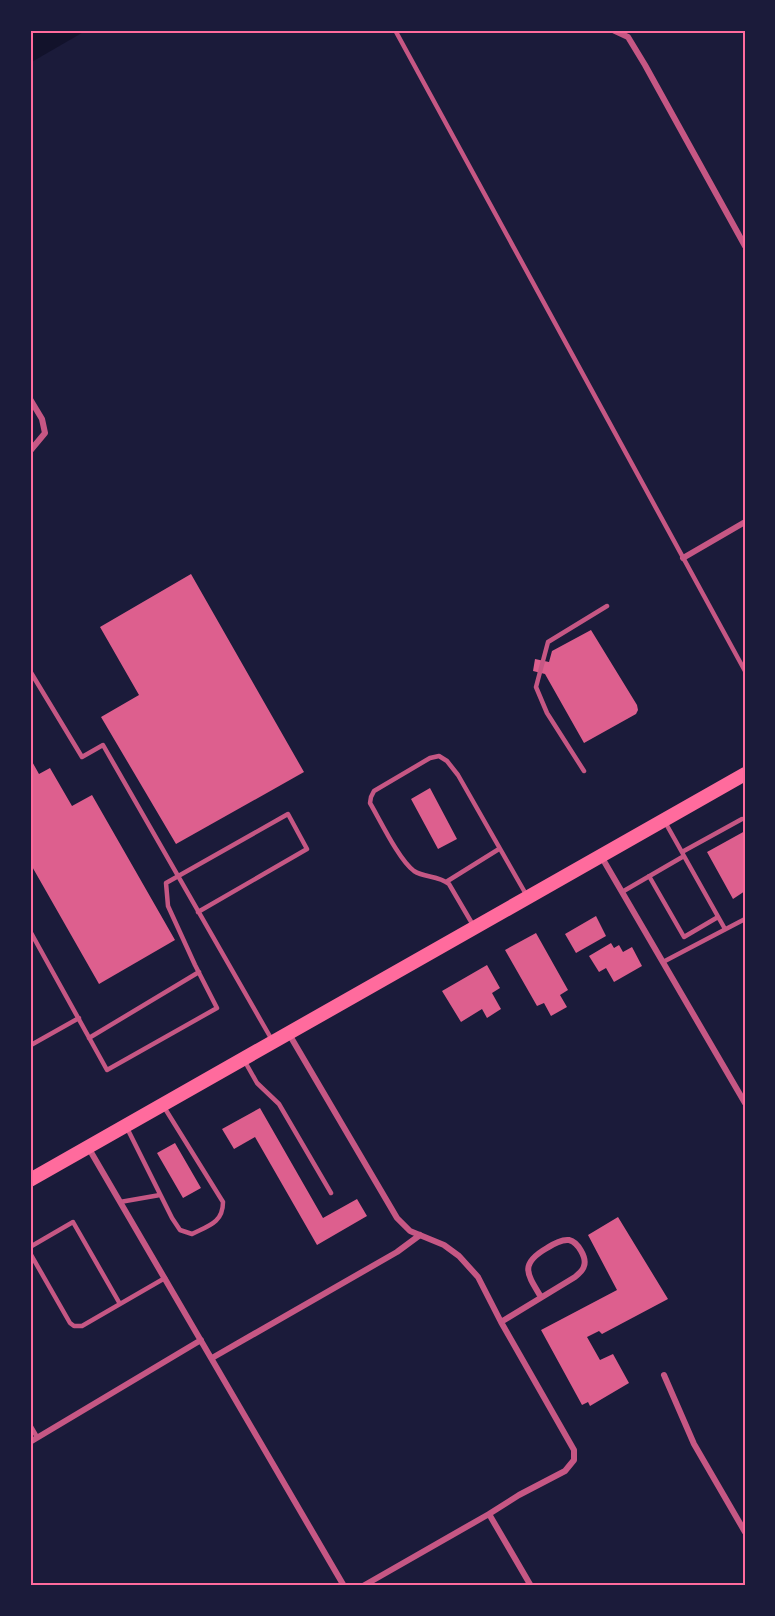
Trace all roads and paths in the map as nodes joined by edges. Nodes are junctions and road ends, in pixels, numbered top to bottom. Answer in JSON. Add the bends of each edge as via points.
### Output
{"nodes":[{"id":1,"x":395,"y":30,"type":"edge"},
{"id":2,"x":613,"y":30,"type":"edge"},
{"id":3,"x":745,"y":246,"type":"edge"},
{"id":4,"x":30,"y":399,"type":"edge"},
{"id":5,"x":30,"y":451,"type":"edge"},
{"id":6,"x":745,"y":522,"type":"edge"},
{"id":7,"x":683,"y":558,"type":"junction"},
{"id":8,"x":607,"y":606,"type":"dead end"},
{"id":9,"x":745,"y":670,"type":"edge"},
{"id":10,"x":30,"y":671,"type":"edge"},
{"id":11,"x":584,"y":771,"type":"dead end"},
{"id":12,"x":745,"y":774,"type":"edge"},
{"id":13,"x":742,"y":819,"type":"dead end"},
{"id":14,"x":664,"y":820,"type":"junction"},
{"id":15,"x":499,"y":849,"type":"junction"},
{"id":16,"x":683,"y":854,"type":"junction"},
{"id":17,"x":601,"y":856,"type":"junction"},
{"id":18,"x":178,"y":876,"type":"junction"},
{"id":19,"x":649,"y":876,"type":"junction"},
{"id":20,"x":446,"y":882,"type":"junction"},
{"id":21,"x":622,"y":892,"type":"junction"},
{"id":22,"x":528,"y":897,"type":"junction"},
{"id":23,"x":198,"y":912,"type":"junction"},
{"id":24,"x":718,"y":917,"type":"junction"},
{"id":25,"x":745,"y":919,"type":"edge"},
{"id":26,"x":475,"y":927,"type":"junction"},
{"id":27,"x":725,"y":929,"type":"junction"},
{"id":28,"x":30,"y":931,"type":"edge"},
{"id":29,"x":663,"y":962,"type":"junction"},
{"id":30,"x":199,"y":972,"type":"junction"},
{"id":31,"x":79,"y":1018,"type":"junction"},
{"id":32,"x":288,"y":1033,"type":"junction"},
{"id":33,"x":89,"y":1038,"type":"junction"},
{"id":34,"x":273,"y":1042,"type":"junction"},
{"id":35,"x":31,"y":1045,"type":"edge"},
{"id":36,"x":243,"y":1059,"type":"junction"},
{"id":37,"x":745,"y":1103,"type":"edge"},
{"id":38,"x":163,"y":1105,"type":"junction"},
{"id":39,"x":126,"y":1125,"type":"junction"},
{"id":40,"x":88,"y":1147,"type":"junction"},
{"id":41,"x":30,"y":1180,"type":"edge"},
{"id":42,"x":331,"y":1193,"type":"dead end"},
{"id":43,"x":160,"y":1195,"type":"junction"},
{"id":44,"x":120,"y":1202,"type":"junction"},
{"id":45,"x":420,"y":1235,"type":"junction"},
{"id":46,"x":30,"y":1247,"type":"edge"},
{"id":47,"x":30,"y":1253,"type":"edge"},
{"id":48,"x":165,"y":1278,"type":"junction"},
{"id":49,"x":542,"y":1297,"type":"junction"},
{"id":50,"x":120,"y":1304,"type":"junction"},
{"id":51,"x":501,"y":1322,"type":"junction"},
{"id":52,"x":201,"y":1340,"type":"junction"},
{"id":53,"x":212,"y":1358,"type":"junction"},
{"id":54,"x":664,"y":1375,"type":"dead end"},
{"id":55,"x":30,"y":1425,"type":"edge"},
{"id":56,"x":37,"y":1437,"type":"junction"},
{"id":57,"x":30,"y":1442,"type":"edge"},
{"id":58,"x":489,"y":1514,"type":"junction"},
{"id":59,"x":745,"y":1532,"type":"edge"},
{"id":60,"x":344,"y":1586,"type":"edge"},
{"id":61,"x":363,"y":1586,"type":"edge"},
{"id":62,"x":531,"y":1586,"type":"edge"}],
"edges":[{"from":1,"to":7,"type":"lane"},
{"from":2,"to":3,"type":"street","via":[[628,38],[645,64]]},
{"from":4,"to":5,"type":"street","via":[[42,419],[45,434]]},
{"from":6,"to":7,"type":"street"},
{"from":7,"to":9,"type":"lane"},
{"from":8,"to":11,"type":"lane","via":[[548,642],[536,687]]},
{"from":10,"to":18,"type":"lane","via":[[82,757],[103,745]]},
{"from":12,"to":14,"type":"main road"},
{"from":13,"to":16,"type":"lane"},
{"from":14,"to":16,"type":"lane"},
{"from":14,"to":17,"type":"main road"},
{"from":15,"to":20,"type":"lane"},
{"from":15,"to":20,"type":"lane","via":[[458,775],[439,756],[374,792],[370,803],[400,855],[413,870]]},
{"from":15,"to":22,"type":"lane"},
{"from":16,"to":19,"type":"lane"},
{"from":16,"to":24,"type":"lane"},
{"from":17,"to":21,"type":"street"},
{"from":17,"to":22,"type":"main road"},
{"from":18,"to":23,"type":"lane"},
{"from":18,"to":23,"type":"lane","via":[[288,814],[308,849]]},
{"from":18,"to":30,"type":"lane","via":[[166,883],[168,906]]},
{"from":19,"to":21,"type":"lane"},
{"from":19,"to":24,"type":"lane","via":[[684,937]]},
{"from":20,"to":26,"type":"lane"},
{"from":21,"to":29,"type":"street"},
{"from":22,"to":26,"type":"main road"},
{"from":23,"to":34,"type":"lane"},
{"from":24,"to":27,"type":"lane"},
{"from":25,"to":27,"type":"lane"},
{"from":26,"to":32,"type":"main road"},
{"from":27,"to":29,"type":"lane"},
{"from":28,"to":31,"type":"lane"},
{"from":29,"to":37,"type":"street"},
{"from":30,"to":33,"type":"lane"},
{"from":30,"to":33,"type":"lane","via":[[217,1008],[107,1070]]},
{"from":31,"to":33,"type":"lane"},
{"from":31,"to":35,"type":"lane"},
{"from":32,"to":34,"type":"main road"},
{"from":32,"to":45,"type":"street","via":[[397,1218]]},
{"from":34,"to":36,"type":"main road"},
{"from":36,"to":38,"type":"main road"},
{"from":36,"to":42,"type":"lane","via":[[257,1083],[279,1104]]},
{"from":38,"to":39,"type":"main road"},
{"from":38,"to":43,"type":"lane","via":[[223,1202],[223,1212],[216,1222],[192,1234],[180,1230]]},
{"from":39,"to":40,"type":"main road"},
{"from":39,"to":43,"type":"lane"},
{"from":40,"to":41,"type":"main road"},
{"from":40,"to":44,"type":"street"},
{"from":43,"to":44,"type":"lane"},
{"from":44,"to":48,"type":"street"},
{"from":45,"to":51,"type":"street","via":[[459,1256],[478,1277]]},
{"from":45,"to":53,"type":"street"},
{"from":46,"to":50,"type":"lane","via":[[73,1222]]},
{"from":47,"to":50,"type":"lane","via":[[74,1326],[82,1326]]},
{"from":48,"to":50,"type":"lane"},
{"from":48,"to":52,"type":"street"},
{"from":49,"to":49,"type":"street","via":[[583,1270],[585,1263],[574,1242],[556,1242],[530,1260],[528,1276]]},
{"from":49,"to":51,"type":"street"},
{"from":51,"to":58,"type":"street","via":[[574,1450],[574,1460],[565,1471]]},
{"from":52,"to":53,"type":"street"},
{"from":52,"to":56,"type":"street"},
{"from":53,"to":60,"type":"street"},
{"from":54,"to":59,"type":"street","via":[[694,1444]]},
{"from":55,"to":56,"type":"lane"},
{"from":56,"to":57,"type":"street"},
{"from":58,"to":61,"type":"street"},
{"from":58,"to":62,"type":"street"}]}
